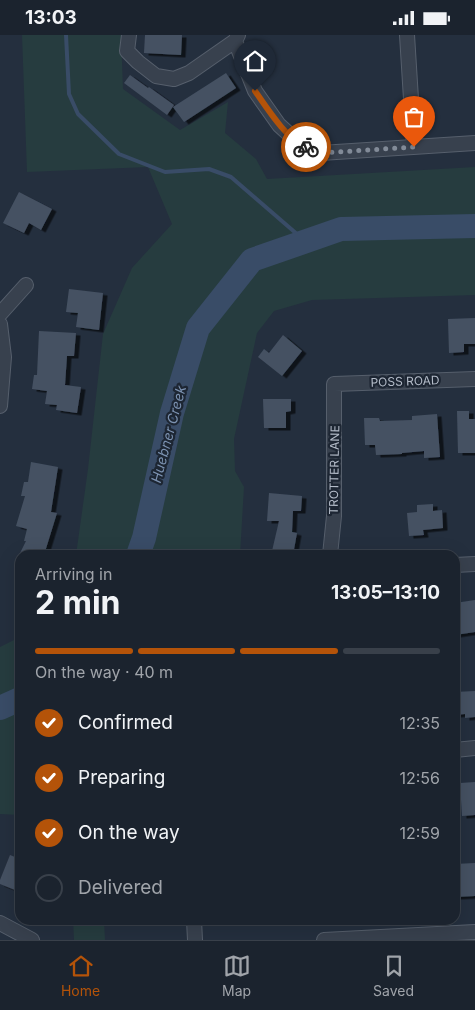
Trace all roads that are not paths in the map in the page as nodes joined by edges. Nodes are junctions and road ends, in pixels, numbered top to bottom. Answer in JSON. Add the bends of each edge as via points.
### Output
{"nodes":[{"id":1,"x":129,"y":35,"type":"edge"},
{"id":2,"x":408,"y":35,"type":"edge"},
{"id":3,"x":236,"y":38,"type":"edge"},
{"id":4,"x":475,"y":143,"type":"edge"},
{"id":5,"x":414,"y":147,"type":"junction"},
{"id":6,"x":26,"y":285,"type":"dead end"},
{"id":7,"x":0,"y":314,"type":"edge"},
{"id":8,"x":0,"y":324,"type":"edge"},
{"id":9,"x":475,"y":379,"type":"edge"},
{"id":10,"x":334,"y":384,"type":"joint"},
{"id":11,"x":0,"y":406,"type":"edge"},
{"id":12,"x":331,"y":550,"type":"edge"},
{"id":13,"x":475,"y":564,"type":"edge"},
{"id":14,"x":460,"y":565,"type":"edge"},
{"id":15,"x":475,"y":748,"type":"edge"},
{"id":16,"x":460,"y":749,"type":"edge"},
{"id":17,"x":0,"y":923,"type":"edge"},
{"id":18,"x":194,"y":925,"type":"edge"},
{"id":19,"x":475,"y":932,"type":"edge"},
{"id":20,"x":32,"y":940,"type":"edge"},
{"id":21,"x":195,"y":940,"type":"edge"},
{"id":22,"x":324,"y":940,"type":"edge"}],
"edges":[{"from":1,"to":3,"type":"street","via":[[128,51],[138,62],[156,76],[174,79],[189,73]]},
{"from":2,"to":5,"type":"street"},
{"from":3,"to":5,"type":"street","via":[[255,91],[279,125],[300,145],[321,153]]},
{"from":4,"to":5,"type":"street"},
{"from":6,"to":7,"type":"street"},
{"from":8,"to":11,"type":"street","via":[[4,357]]},
{"from":9,"to":10,"type":"street","name":"POSS ROAD"},
{"from":10,"to":12,"type":"street","name":"TROTTER LANE","via":[[334,516]]},
{"from":13,"to":14,"type":"street"},
{"from":15,"to":16,"type":"street"},
{"from":17,"to":20,"type":"street"},
{"from":18,"to":21,"type":"street"},
{"from":19,"to":22,"type":"street"}]}
